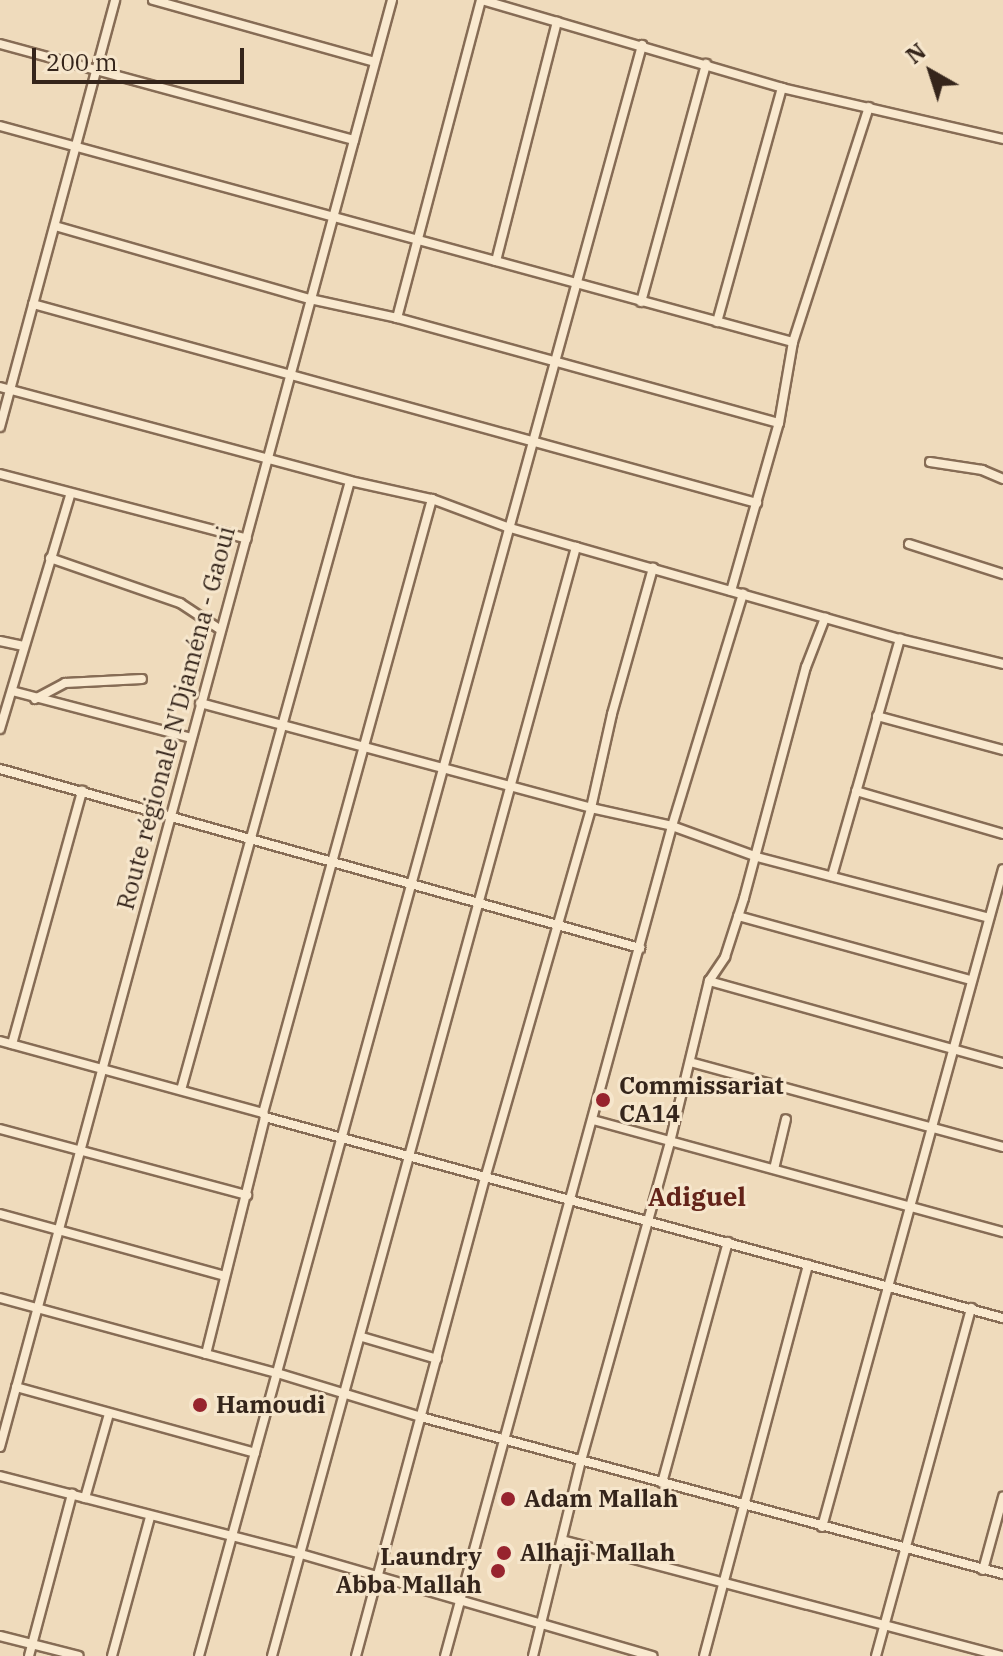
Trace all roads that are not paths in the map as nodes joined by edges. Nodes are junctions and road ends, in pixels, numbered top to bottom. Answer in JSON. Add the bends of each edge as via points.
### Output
{"nodes":[{"id":1,"x":115,"y":0,"type":"edge"},
{"id":2,"x":153,"y":0,"type":"edge"},
{"id":3,"x":392,"y":0,"type":"edge"},
{"id":4,"x":482,"y":0,"type":"edge"},
{"id":5,"x":557,"y":22,"type":"junction"},
{"id":6,"x":0,"y":44,"type":"edge"},
{"id":7,"x":642,"y":45,"type":"junction"},
{"id":8,"x":375,"y":62,"type":"junction"},
{"id":9,"x":706,"y":64,"type":"junction"},
{"id":10,"x":96,"y":70,"type":"junction"},
{"id":11,"x":782,"y":88,"type":"junction"},
{"id":12,"x":869,"y":107,"type":"junction"},
{"id":13,"x":0,"y":126,"type":"edge"},
{"id":14,"x":1003,"y":139,"type":"edge"},
{"id":15,"x":354,"y":140,"type":"junction"},
{"id":16,"x":76,"y":146,"type":"junction"},
{"id":17,"x":334,"y":216,"type":"junction"},
{"id":18,"x":55,"y":226,"type":"junction"},
{"id":19,"x":417,"y":239,"type":"junction"},
{"id":20,"x":496,"y":261,"type":"junction"},
{"id":21,"x":575,"y":283,"type":"junction"},
{"id":22,"x":310,"y":299,"type":"junction"},
{"id":23,"x":641,"y":302,"type":"junction"},
{"id":24,"x":33,"y":304,"type":"junction"},
{"id":25,"x":397,"y":318,"type":"junction"},
{"id":26,"x":717,"y":322,"type":"junction"},
{"id":27,"x":793,"y":342,"type":"junction"},
{"id":28,"x":553,"y":362,"type":"junction"},
{"id":29,"x":290,"y":374,"type":"junction"},
{"id":30,"x":0,"y":387,"type":"edge"},
{"id":31,"x":10,"y":390,"type":"junction"},
{"id":32,"x":779,"y":423,"type":"junction"},
{"id":33,"x":0,"y":427,"type":"edge"},
{"id":34,"x":533,"y":440,"type":"junction"},
{"id":35,"x":268,"y":458,"type":"junction"},
{"id":36,"x":930,"y":462,"type":"dead end"},
{"id":37,"x":0,"y":474,"type":"edge"},
{"id":38,"x":1003,"y":479,"type":"edge"},
{"id":39,"x":350,"y":481,"type":"junction"},
{"id":40,"x":70,"y":495,"type":"junction"},
{"id":41,"x":432,"y":499,"type":"junction"},
{"id":42,"x":757,"y":503,"type":"junction"},
{"id":43,"x":507,"y":527,"type":"junction"},
{"id":44,"x":247,"y":539,"type":"junction"},
{"id":45,"x":909,"y":544,"type":"dead end"},
{"id":46,"x":576,"y":547,"type":"junction"},
{"id":47,"x":50,"y":558,"type":"junction"},
{"id":48,"x":653,"y":568,"type":"junction"},
{"id":49,"x":1003,"y":574,"type":"edge"},
{"id":50,"x":731,"y":591,"type":"junction"},
{"id":51,"x":743,"y":594,"type":"junction"},
{"id":52,"x":825,"y":618,"type":"junction"},
{"id":53,"x":221,"y":630,"type":"junction"},
{"id":54,"x":900,"y":639,"type":"junction"},
{"id":55,"x":0,"y":641,"type":"edge"},
{"id":56,"x":23,"y":646,"type":"junction"},
{"id":57,"x":1003,"y":664,"type":"edge"},
{"id":58,"x":142,"y":679,"type":"dead end"},
{"id":59,"x":12,"y":691,"type":"junction"},
{"id":60,"x":34,"y":699,"type":"junction"},
{"id":61,"x":200,"y":703,"type":"junction"},
{"id":62,"x":877,"y":716,"type":"junction"},
{"id":63,"x":281,"y":725,"type":"junction"},
{"id":64,"x":0,"y":729,"type":"edge"},
{"id":65,"x":191,"y":738,"type":"junction"},
{"id":66,"x":362,"y":745,"type":"junction"},
{"id":67,"x":1003,"y":750,"type":"edge"},
{"id":68,"x":0,"y":769,"type":"edge"},
{"id":69,"x":444,"y":769,"type":"junction"},
{"id":70,"x":510,"y":785,"type":"junction"},
{"id":71,"x":82,"y":791,"type":"junction"},
{"id":72,"x":856,"y":791,"type":"junction"},
{"id":73,"x":591,"y":808,"type":"junction"},
{"id":74,"x":170,"y":817,"type":"junction"},
{"id":75,"x":672,"y":826,"type":"junction"},
{"id":76,"x":1003,"y":834,"type":"edge"},
{"id":77,"x":250,"y":841,"type":"junction"},
{"id":78,"x":757,"y":857,"type":"junction"},
{"id":79,"x":331,"y":862,"type":"junction"},
{"id":80,"x":1003,"y":869,"type":"edge"},
{"id":81,"x":832,"y":876,"type":"junction"},
{"id":82,"x":413,"y":883,"type":"junction"},
{"id":83,"x":478,"y":902,"type":"junction"},
{"id":84,"x":738,"y":916,"type":"junction"},
{"id":85,"x":989,"y":918,"type":"junction"},
{"id":86,"x":557,"y":924,"type":"junction"},
{"id":87,"x":640,"y":948,"type":"junction"},
{"id":88,"x":971,"y":980,"type":"junction"},
{"id":89,"x":709,"y":981,"type":"junction"},
{"id":90,"x":0,"y":1041,"type":"edge"},
{"id":91,"x":12,"y":1044,"type":"junction"},
{"id":92,"x":952,"y":1050,"type":"junction"},
{"id":93,"x":690,"y":1062,"type":"junction"},
{"id":94,"x":1003,"y":1063,"type":"edge"},
{"id":95,"x":103,"y":1069,"type":"junction"},
{"id":96,"x":181,"y":1090,"type":"junction"},
{"id":97,"x":264,"y":1115,"type":"junction"},
{"id":98,"x":786,"y":1119,"type":"dead end"},
{"id":99,"x":593,"y":1120,"type":"junction"},
{"id":100,"x":932,"y":1128,"type":"junction"},
{"id":101,"x":0,"y":1129,"type":"edge"},
{"id":102,"x":342,"y":1137,"type":"junction"},
{"id":103,"x":670,"y":1142,"type":"junction"},
{"id":104,"x":1003,"y":1147,"type":"edge"},
{"id":105,"x":79,"y":1151,"type":"junction"},
{"id":106,"x":409,"y":1155,"type":"junction"},
{"id":107,"x":774,"y":1169,"type":"junction"},
{"id":108,"x":486,"y":1175,"type":"junction"},
{"id":109,"x":247,"y":1195,"type":"junction"},
{"id":110,"x":569,"y":1199,"type":"junction"},
{"id":111,"x":911,"y":1204,"type":"junction"},
{"id":112,"x":0,"y":1214,"type":"edge"},
{"id":113,"x":646,"y":1219,"type":"junction"},
{"id":114,"x":58,"y":1230,"type":"junction"},
{"id":115,"x":1003,"y":1232,"type":"edge"},
{"id":116,"x":728,"y":1242,"type":"junction"},
{"id":117,"x":808,"y":1265,"type":"junction"},
{"id":118,"x":225,"y":1276,"type":"junction"},
{"id":119,"x":888,"y":1286,"type":"junction"},
{"id":120,"x":0,"y":1298,"type":"edge"},
{"id":121,"x":37,"y":1308,"type":"junction"},
{"id":122,"x":971,"y":1308,"type":"junction"},
{"id":123,"x":1003,"y":1318,"type":"edge"},
{"id":124,"x":362,"y":1337,"type":"junction"},
{"id":125,"x":206,"y":1354,"type":"junction"},
{"id":126,"x":437,"y":1359,"type":"junction"},
{"id":127,"x":277,"y":1373,"type":"junction"},
{"id":128,"x":16,"y":1387,"type":"junction"},
{"id":129,"x":345,"y":1393,"type":"junction"},
{"id":130,"x":109,"y":1414,"type":"junction"},
{"id":131,"x":421,"y":1417,"type":"junction"},
{"id":132,"x":505,"y":1439,"type":"junction"},
{"id":133,"x":0,"y":1447,"type":"edge"},
{"id":134,"x":255,"y":1453,"type":"junction"},
{"id":135,"x":581,"y":1461,"type":"junction"},
{"id":136,"x":0,"y":1476,"type":"edge"},
{"id":137,"x":662,"y":1483,"type":"junction"},
{"id":138,"x":72,"y":1494,"type":"junction"},
{"id":139,"x":1003,"y":1497,"type":"edge"},
{"id":140,"x":85,"y":1498,"type":"junction"},
{"id":141,"x":743,"y":1506,"type":"junction"},
{"id":142,"x":150,"y":1517,"type":"junction"},
{"id":143,"x":822,"y":1527,"type":"junction"},
{"id":144,"x":232,"y":1537,"type":"junction"},
{"id":145,"x":562,"y":1540,"type":"junction"},
{"id":146,"x":905,"y":1547,"type":"junction"},
{"id":147,"x":301,"y":1554,"type":"junction"},
{"id":148,"x":983,"y":1570,"type":"junction"},
{"id":149,"x":1003,"y":1574,"type":"edge"},
{"id":150,"x":375,"y":1575,"type":"junction"},
{"id":151,"x":725,"y":1584,"type":"junction"},
{"id":152,"x":460,"y":1600,"type":"junction"},
{"id":153,"x":541,"y":1624,"type":"junction"},
{"id":154,"x":884,"y":1627,"type":"junction"},
{"id":155,"x":0,"y":1636,"type":"edge"},
{"id":156,"x":33,"y":1644,"type":"junction"},
{"id":157,"x":622,"y":1652,"type":"edge"},
{"id":158,"x":29,"y":1656,"type":"edge"},
{"id":159,"x":79,"y":1656,"type":"edge"},
{"id":160,"x":112,"y":1656,"type":"edge"},
{"id":161,"x":199,"y":1656,"type":"edge"},
{"id":162,"x":272,"y":1656,"type":"edge"},
{"id":163,"x":356,"y":1656,"type":"edge"},
{"id":164,"x":445,"y":1656,"type":"edge"},
{"id":165,"x":533,"y":1656,"type":"edge"},
{"id":166,"x":652,"y":1656,"type":"edge"},
{"id":167,"x":704,"y":1656,"type":"edge"},
{"id":168,"x":876,"y":1656,"type":"edge"},
{"id":169,"x":1001,"y":1656,"type":"edge"}],
"edges":[{"from":1,"to":10,"type":"street"},
{"from":2,"to":8,"type":"street"},
{"from":3,"to":8,"type":"street","name":"Route régionale N'Djaména - Gaoui"},
{"from":4,"to":5,"type":"street"},
{"from":4,"to":19,"type":"street"},
{"from":5,"to":7,"type":"street"},
{"from":5,"to":20,"type":"street"},
{"from":6,"to":10,"type":"street"},
{"from":7,"to":9,"type":"street"},
{"from":7,"to":21,"type":"street"},
{"from":8,"to":15,"type":"street","name":"Route régionale N'Djaména - Gaoui"},
{"from":9,"to":11,"type":"street"},
{"from":9,"to":23,"type":"street"},
{"from":10,"to":15,"type":"street"},
{"from":10,"to":16,"type":"street"},
{"from":11,"to":12,"type":"street"},
{"from":11,"to":26,"type":"street"},
{"from":12,"to":14,"type":"street"},
{"from":12,"to":27,"type":"street"},
{"from":13,"to":16,"type":"street"},
{"from":15,"to":17,"type":"street","name":"Route régionale N'Djaména - Gaoui"},
{"from":16,"to":17,"type":"street"},
{"from":16,"to":18,"type":"street"},
{"from":17,"to":19,"type":"street"},
{"from":17,"to":22,"type":"street","name":"Route régionale N'Djaména - Gaoui"},
{"from":18,"to":22,"type":"street"},
{"from":18,"to":24,"type":"street"},
{"from":19,"to":20,"type":"street"},
{"from":19,"to":25,"type":"street"},
{"from":20,"to":21,"type":"street"},
{"from":21,"to":23,"type":"street"},
{"from":21,"to":28,"type":"street"},
{"from":22,"to":25,"type":"street"},
{"from":22,"to":29,"type":"street","name":"Route régionale N'Djaména - Gaoui"},
{"from":23,"to":26,"type":"street"},
{"from":24,"to":29,"type":"street"},
{"from":24,"to":31,"type":"street"},
{"from":25,"to":28,"type":"street"},
{"from":26,"to":27,"type":"street"},
{"from":27,"to":32,"type":"street"},
{"from":28,"to":32,"type":"street"},
{"from":28,"to":34,"type":"street"},
{"from":29,"to":34,"type":"street"},
{"from":29,"to":35,"type":"street","name":"Route régionale N'Djaména - Gaoui"},
{"from":30,"to":31,"type":"street"},
{"from":31,"to":33,"type":"street"},
{"from":31,"to":35,"type":"street"},
{"from":32,"to":42,"type":"street"},
{"from":34,"to":42,"type":"street"},
{"from":34,"to":43,"type":"street"},
{"from":35,"to":39,"type":"street"},
{"from":35,"to":44,"type":"street","name":"Route régionale N'Djaména - Gaoui"},
{"from":36,"to":38,"type":"street","via":[[982,470]]},
{"from":37,"to":40,"type":"street"},
{"from":39,"to":41,"type":"street"},
{"from":39,"to":63,"type":"street"},
{"from":40,"to":44,"type":"street"},
{"from":40,"to":47,"type":"street"},
{"from":41,"to":43,"type":"street"},
{"from":41,"to":66,"type":"street"},
{"from":42,"to":50,"type":"street"},
{"from":43,"to":46,"type":"street"},
{"from":43,"to":69,"type":"street"},
{"from":44,"to":53,"type":"street","name":"Route régionale N'Djaména - Gaoui"},
{"from":45,"to":49,"type":"street"},
{"from":46,"to":48,"type":"street"},
{"from":46,"to":70,"type":"street"},
{"from":47,"to":53,"type":"street","via":[[180,603]]},
{"from":47,"to":56,"type":"street"},
{"from":48,"to":50,"type":"street"},
{"from":48,"to":73,"type":"street"},
{"from":50,"to":51,"type":"street"},
{"from":51,"to":52,"type":"street"},
{"from":51,"to":75,"type":"street"},
{"from":52,"to":54,"type":"street"},
{"from":52,"to":78,"type":"street","via":[[806,667]]},
{"from":53,"to":61,"type":"street","name":"Route régionale N'Djaména - Gaoui"},
{"from":54,"to":57,"type":"street"},
{"from":54,"to":62,"type":"street"},
{"from":55,"to":56,"type":"street"},
{"from":56,"to":59,"type":"street"},
{"from":58,"to":60,"type":"street","via":[[65,683]]},
{"from":59,"to":60,"type":"street"},
{"from":59,"to":64,"type":"street"},
{"from":60,"to":65,"type":"street"},
{"from":61,"to":63,"type":"street"},
{"from":61,"to":65,"type":"street","name":"Route régionale N'Djaména - Gaoui"},
{"from":62,"to":67,"type":"street"},
{"from":62,"to":72,"type":"street"},
{"from":63,"to":66,"type":"street"},
{"from":63,"to":77,"type":"street"},
{"from":65,"to":74,"type":"street","name":"Route régionale N'Djaména - Gaoui"},
{"from":66,"to":69,"type":"street"},
{"from":66,"to":79,"type":"street"},
{"from":68,"to":71,"type":"street"},
{"from":69,"to":70,"type":"street"},
{"from":69,"to":82,"type":"street"},
{"from":70,"to":73,"type":"street"},
{"from":70,"to":83,"type":"street"},
{"from":71,"to":74,"type":"street"},
{"from":71,"to":91,"type":"street"},
{"from":72,"to":76,"type":"street"},
{"from":72,"to":81,"type":"street"},
{"from":73,"to":75,"type":"street"},
{"from":73,"to":86,"type":"street"},
{"from":74,"to":77,"type":"street"},
{"from":74,"to":95,"type":"street","name":"Route régionale N'Djaména - Gaoui"},
{"from":75,"to":78,"type":"street"},
{"from":75,"to":87,"type":"street"},
{"from":77,"to":79,"type":"street"},
{"from":77,"to":96,"type":"street"},
{"from":78,"to":81,"type":"street"},
{"from":78,"to":84,"type":"street"},
{"from":79,"to":82,"type":"street"},
{"from":79,"to":97,"type":"street"},
{"from":80,"to":85,"type":"street"},
{"from":81,"to":85,"type":"street"},
{"from":82,"to":83,"type":"street"},
{"from":82,"to":102,"type":"street"},
{"from":83,"to":86,"type":"street"},
{"from":83,"to":106,"type":"street"},
{"from":84,"to":88,"type":"street"},
{"from":84,"to":89,"type":"street","via":[[725,957]]},
{"from":85,"to":88,"type":"street"},
{"from":86,"to":87,"type":"street"},
{"from":86,"to":108,"type":"street"},
{"from":87,"to":99,"type":"street"},
{"from":88,"to":92,"type":"street"},
{"from":89,"to":92,"type":"street"},
{"from":89,"to":93,"type":"street"},
{"from":90,"to":91,"type":"street"},
{"from":91,"to":95,"type":"street"},
{"from":92,"to":94,"type":"street"},
{"from":92,"to":100,"type":"street"},
{"from":93,"to":100,"type":"street"},
{"from":93,"to":103,"type":"street"},
{"from":95,"to":96,"type":"street"},
{"from":95,"to":105,"type":"street","name":"Route régionale N'Djaména - Gaoui"},
{"from":96,"to":97,"type":"street"},
{"from":97,"to":102,"type":"street"},
{"from":97,"to":109,"type":"street"},
{"from":98,"to":107,"type":"street"},
{"from":99,"to":103,"type":"street"},
{"from":99,"to":110,"type":"street"},
{"from":100,"to":104,"type":"street"},
{"from":100,"to":111,"type":"street"},
{"from":101,"to":105,"type":"street"},
{"from":102,"to":106,"type":"street"},
{"from":102,"to":127,"type":"street"},
{"from":103,"to":107,"type":"street"},
{"from":103,"to":113,"type":"street"},
{"from":105,"to":109,"type":"street"},
{"from":105,"to":114,"type":"street","name":"Route régionale N'Djaména - Gaoui"},
{"from":106,"to":108,"type":"street"},
{"from":106,"to":124,"type":"street"},
{"from":107,"to":111,"type":"street"},
{"from":108,"to":110,"type":"street"},
{"from":108,"to":126,"type":"street"},
{"from":109,"to":118,"type":"street"},
{"from":110,"to":113,"type":"street"},
{"from":110,"to":132,"type":"street"},
{"from":111,"to":115,"type":"street"},
{"from":111,"to":119,"type":"street"},
{"from":112,"to":114,"type":"street"},
{"from":113,"to":116,"type":"street"},
{"from":113,"to":135,"type":"street"},
{"from":114,"to":118,"type":"street"},
{"from":114,"to":121,"type":"street","name":"Route régionale N'Djaména - Gaoui"},
{"from":116,"to":117,"type":"street"},
{"from":116,"to":137,"type":"street"},
{"from":117,"to":119,"type":"street"},
{"from":117,"to":141,"type":"street"},
{"from":118,"to":125,"type":"street"},
{"from":119,"to":122,"type":"street"},
{"from":119,"to":143,"type":"street"},
{"from":120,"to":121,"type":"street"},
{"from":121,"to":125,"type":"street"},
{"from":121,"to":128,"type":"street","name":"Route régionale N'Djaména - Gaoui"},
{"from":122,"to":123,"type":"street"},
{"from":122,"to":146,"type":"street"},
{"from":124,"to":126,"type":"street"},
{"from":124,"to":129,"type":"street"},
{"from":125,"to":127,"type":"street"},
{"from":126,"to":131,"type":"street"},
{"from":127,"to":129,"type":"street"},
{"from":127,"to":134,"type":"street"},
{"from":128,"to":130,"type":"street"},
{"from":128,"to":133,"type":"street","name":"Route régionale N'Djaména - Gaoui"},
{"from":129,"to":131,"type":"street"},
{"from":129,"to":147,"type":"street"},
{"from":130,"to":134,"type":"street"},
{"from":130,"to":140,"type":"street"},
{"from":131,"to":132,"type":"street"},
{"from":131,"to":150,"type":"street"},
{"from":132,"to":135,"type":"street"},
{"from":132,"to":152,"type":"street"},
{"from":134,"to":144,"type":"street"},
{"from":135,"to":137,"type":"street"},
{"from":135,"to":145,"type":"street"},
{"from":136,"to":138,"type":"street"},
{"from":137,"to":141,"type":"street"},
{"from":138,"to":140,"type":"street"},
{"from":138,"to":156,"type":"street"},
{"from":139,"to":148,"type":"street"},
{"from":140,"to":142,"type":"street"},
{"from":141,"to":143,"type":"street"},
{"from":141,"to":151,"type":"street"},
{"from":142,"to":144,"type":"street"},
{"from":142,"to":160,"type":"street"},
{"from":143,"to":146,"type":"street"},
{"from":144,"to":147,"type":"street"},
{"from":144,"to":161,"type":"street"},
{"from":145,"to":151,"type":"street"},
{"from":145,"to":153,"type":"street"},
{"from":146,"to":148,"type":"street"},
{"from":146,"to":154,"type":"street"},
{"from":147,"to":150,"type":"street"},
{"from":147,"to":162,"type":"street"},
{"from":148,"to":149,"type":"street"},
{"from":150,"to":152,"type":"street"},
{"from":150,"to":163,"type":"street"},
{"from":151,"to":154,"type":"street"},
{"from":151,"to":167,"type":"street"},
{"from":152,"to":153,"type":"street"},
{"from":152,"to":164,"type":"street"},
{"from":153,"to":157,"type":"street"},
{"from":153,"to":165,"type":"street"},
{"from":154,"to":168,"type":"street"},
{"from":154,"to":169,"type":"street"},
{"from":155,"to":156,"type":"street"},
{"from":156,"to":158,"type":"street"},
{"from":156,"to":159,"type":"street"},
{"from":157,"to":166,"type":"street"}]}
